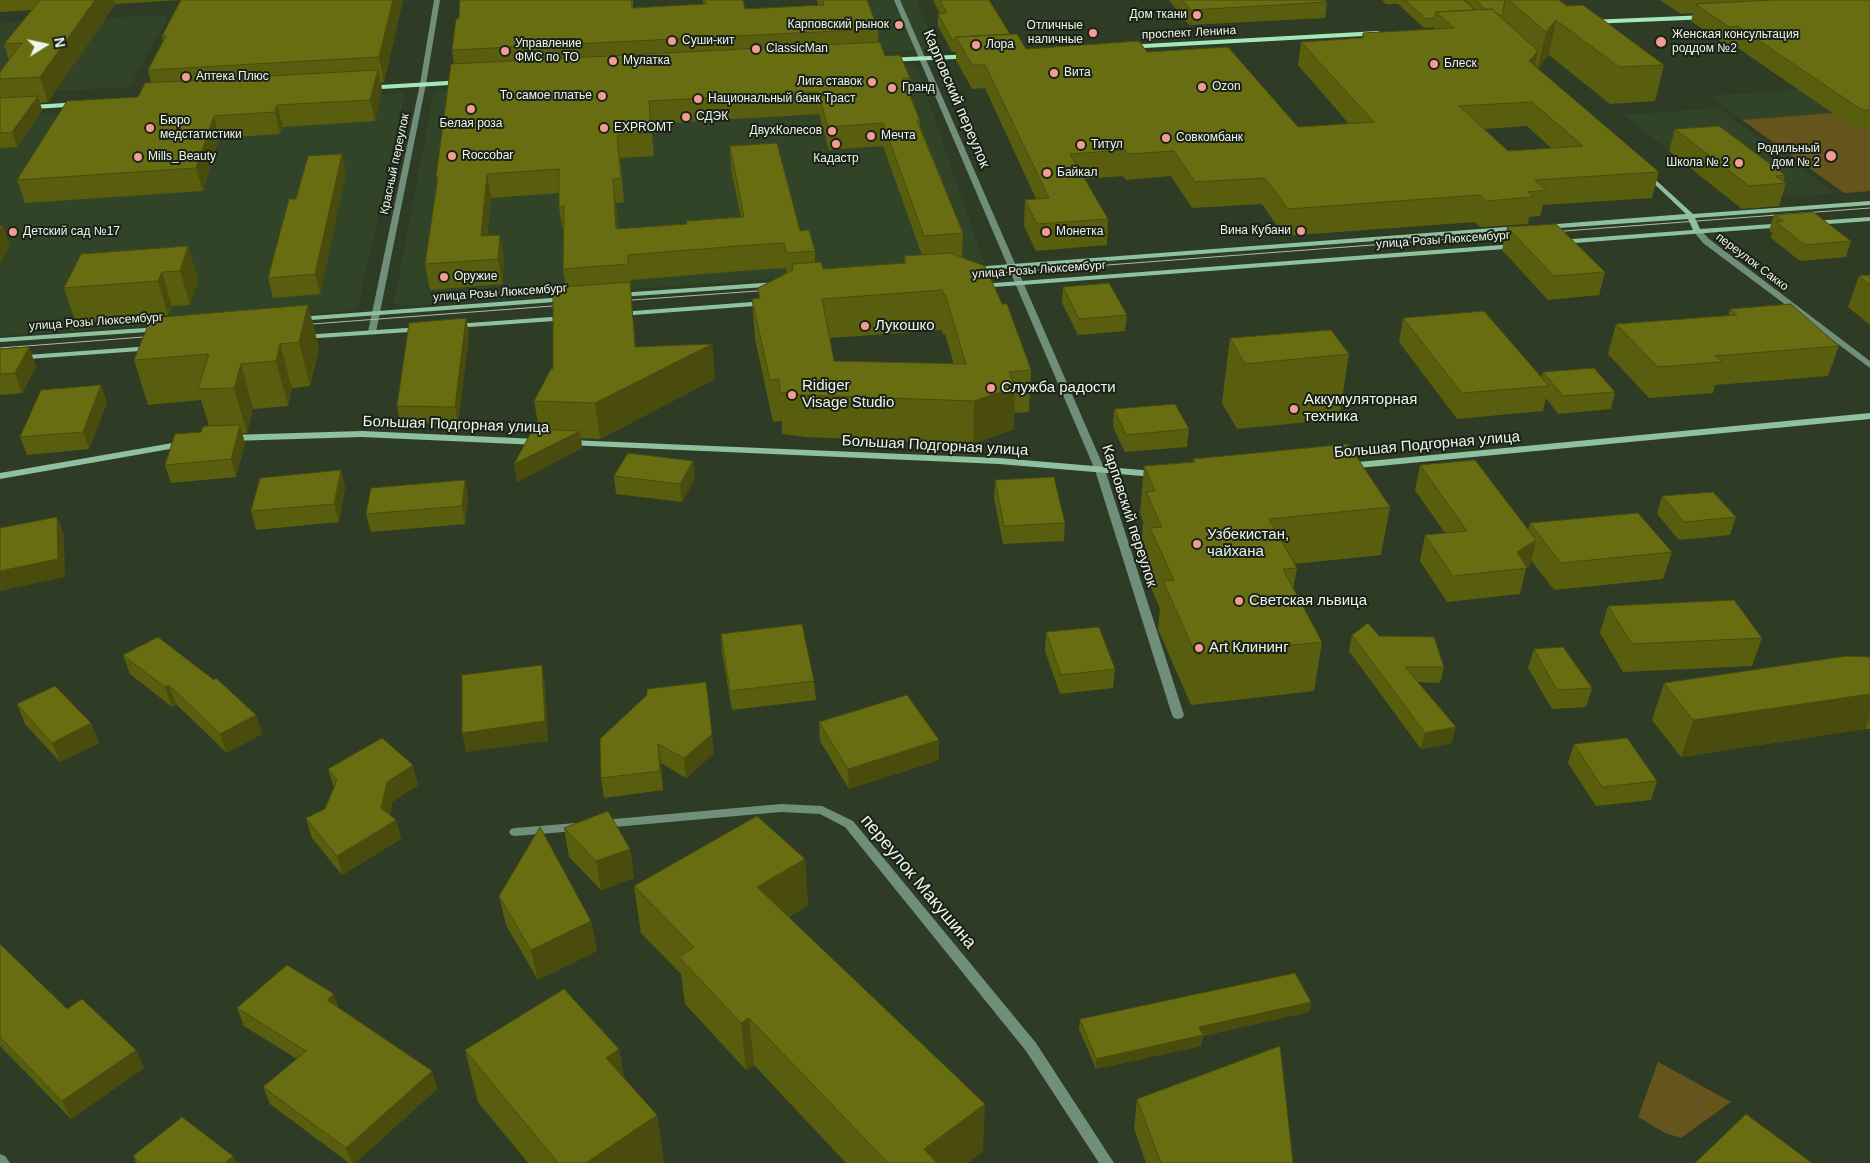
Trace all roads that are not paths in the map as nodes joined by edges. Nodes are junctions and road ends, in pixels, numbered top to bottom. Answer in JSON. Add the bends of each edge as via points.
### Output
{"nodes":[{"id":1,"x":437,"y":0,"type":"edge"},
{"id":2,"x":897,"y":0,"type":"edge"},
{"id":3,"x":1715,"y":16,"type":"edge"},
{"id":4,"x":1585,"y":23,"type":"edge"},
{"id":5,"x":1386,"y":33,"type":"edge"},
{"id":6,"x":1118,"y":48,"type":"edge"},
{"id":7,"x":982,"y":55,"type":"edge"},
{"id":8,"x":922,"y":59,"type":"junction"},
{"id":9,"x":873,"y":61,"type":"edge"},
{"id":10,"x":472,"y":82,"type":"edge"},
{"id":11,"x":423,"y":84,"type":"junction"},
{"id":12,"x":356,"y":88,"type":"edge"},
{"id":13,"x":85,"y":104,"type":"edge"},
{"id":14,"x":0,"y":109,"type":"edge"},
{"id":15,"x":1641,"y":168,"type":"edge"},
{"id":16,"x":1870,"y":203,"type":"edge"},
{"id":17,"x":1691,"y":216,"type":"junction"},
{"id":18,"x":1870,"y":219,"type":"edge"},
{"id":19,"x":1802,"y":224,"type":"edge"},
{"id":20,"x":1792,"y":225,"type":"edge"},
{"id":21,"x":1536,"y":227,"type":"edge"},
{"id":22,"x":1526,"y":228,"type":"edge"},
{"id":23,"x":1698,"y":232,"type":"junction"},
{"id":24,"x":1553,"y":243,"type":"edge"},
{"id":25,"x":1524,"y":245,"type":"edge"},
{"id":26,"x":1012,"y":266,"type":"junction"},
{"id":27,"x":968,"y":269,"type":"edge"},
{"id":28,"x":788,"y":283,"type":"edge"},
{"id":29,"x":1019,"y":283,"type":"junction"},
{"id":30,"x":975,"y":287,"type":"edge"},
{"id":31,"x":611,"y":296,"type":"edge"},
{"id":32,"x":572,"y":299,"type":"edge"},
{"id":33,"x":778,"y":302,"type":"edge"},
{"id":34,"x":376,"y":313,"type":"junction"},
{"id":35,"x":611,"y":314,"type":"edge"},
{"id":36,"x":572,"y":317,"type":"edge"},
{"id":37,"x":287,"y":320,"type":"edge"},
{"id":38,"x":448,"y":327,"type":"edge"},
{"id":39,"x":168,"y":328,"type":"edge"},
{"id":40,"x":430,"y":328,"type":"edge"},
{"id":41,"x":372,"y":332,"type":"junction"},
{"id":42,"x":293,"y":338,"type":"edge"},
{"id":43,"x":0,"y":340,"type":"edge"},
{"id":44,"x":165,"y":347,"type":"edge"},
{"id":45,"x":0,"y":359,"type":"edge"},
{"id":46,"x":1870,"y":365,"type":"edge"},
{"id":47,"x":1870,"y":416,"type":"edge"},
{"id":48,"x":221,"y":439,"type":"edge"},
{"id":49,"x":192,"y":442,"type":"edge"},
{"id":50,"x":1335,"y":468,"type":"edge"},
{"id":51,"x":1100,"y":470,"type":"junction"},
{"id":52,"x":1166,"y":475,"type":"edge"},
{"id":53,"x":0,"y":476,"type":"edge"},
{"id":54,"x":1178,"y":714,"type":"dead end"},
{"id":55,"x":515,"y":832,"type":"dead end"},
{"id":56,"x":0,"y":1160,"type":"edge"},
{"id":57,"x":3,"y":1163,"type":"edge"},
{"id":58,"x":1107,"y":1163,"type":"edge"}],
"edges":[{"from":1,"to":11,"type":"street","name":"Красный переулок"},
{"from":2,"to":8,"type":"street","name":"Карповский переулок"},
{"from":3,"to":4,"type":"main road"},
{"from":5,"to":6,"type":"main road","name":"проспект Ленина"},
{"from":7,"to":8,"type":"main road"},
{"from":8,"to":9,"type":"main road"},
{"from":8,"to":26,"type":"street","name":"Карповский переулок"},
{"from":10,"to":11,"type":"main road"},
{"from":11,"to":12,"type":"main road"},
{"from":11,"to":34,"type":"street","name":"Красный переулок"},
{"from":13,"to":14,"type":"main road"},
{"from":15,"to":17,"type":"main road","name":"переулок Сакко"},
{"from":16,"to":17,"type":"main road"},
{"from":17,"to":21,"type":"main road"},
{"from":17,"to":23,"type":"main road","name":"переулок Сакко"},
{"from":18,"to":19,"type":"main road"},
{"from":20,"to":23,"type":"main road"},
{"from":22,"to":26,"type":"main road","name":"улица Розы Люксембург"},
{"from":23,"to":24,"type":"main road"},
{"from":23,"to":46,"type":"street","name":"переулок Сакко"},
{"from":25,"to":29,"type":"main road","name":"улица Розы Люксембург"},
{"from":26,"to":27,"type":"main road","name":"улица Розы Люксембург"},
{"from":26,"to":29,"type":"street","name":"Карповский переулок"},
{"from":28,"to":31,"type":"main road"},
{"from":29,"to":30,"type":"main road","name":"улица Розы Люксембург"},
{"from":29,"to":51,"type":"street","name":"Карповский переулок"},
{"from":32,"to":34,"type":"main road","name":"улица Розы Люксембург"},
{"from":33,"to":35,"type":"main road"},
{"from":34,"to":37,"type":"main road","name":"улица Розы Люксембург"},
{"from":34,"to":41,"type":"street","name":"Красный переулок"},
{"from":36,"to":38,"type":"main road","name":"улица Розы Люксембург"},
{"from":39,"to":43,"type":"main road","name":"улица Розы Люксембург"},
{"from":40,"to":41,"type":"main road"},
{"from":41,"to":42,"type":"main road"},
{"from":44,"to":45,"type":"main road"},
{"from":47,"to":50,"type":"main road","name":"Большая Подгорная улица"},
{"from":48,"to":51,"type":"main road","name":"Большая Подгорная улица","via":[[362,434],[989,461]]},
{"from":49,"to":53,"type":"main road"},
{"from":51,"to":52,"type":"main road","name":"Большая Подгорная улица"},
{"from":51,"to":54,"type":"street","name":"Карповский переулок"},
{"from":55,"to":58,"type":"street","name":"переулок Макушина","via":[[780,808],[822,810],[849,824],[1031,1047]]},
{"from":56,"to":57,"type":"street"}]}
